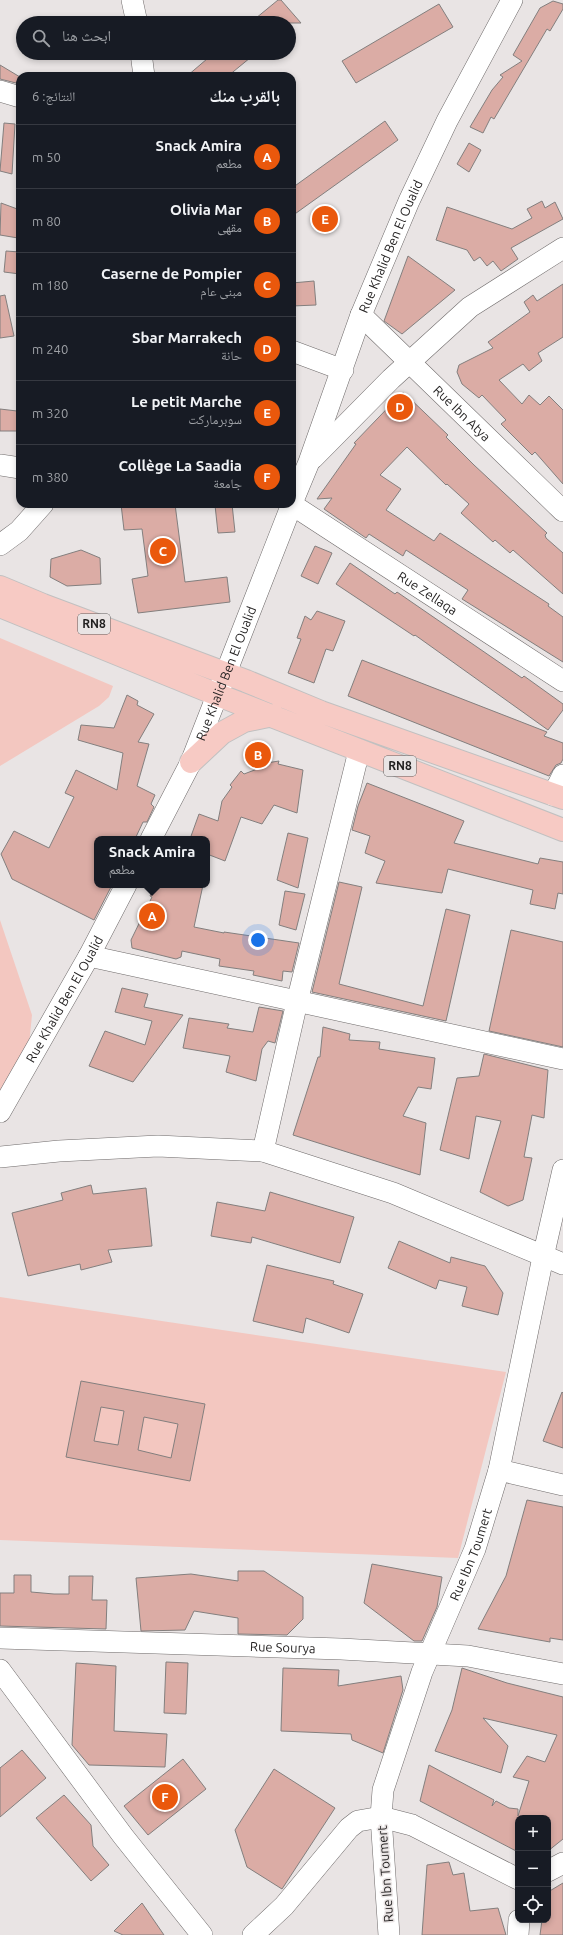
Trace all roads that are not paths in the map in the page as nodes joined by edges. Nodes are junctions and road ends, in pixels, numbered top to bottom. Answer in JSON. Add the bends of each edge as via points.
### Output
{"nodes":[{"id":1,"x":132,"y":0,"type":"edge"},
{"id":2,"x":512,"y":0,"type":"edge"},
{"id":3,"x":135,"y":16,"type":"edge"},
{"id":4,"x":142,"y":60,"type":"edge"},
{"id":5,"x":143,"y":72,"type":"edge"},
{"id":6,"x":0,"y":91,"type":"edge"},
{"id":7,"x":16,"y":96,"type":"edge"},
{"id":8,"x":563,"y":248,"type":"edge"},
{"id":9,"x":361,"y":315,"type":"junction"},
{"id":10,"x":296,"y":352,"type":"edge"},
{"id":11,"x":409,"y":362,"type":"junction"},
{"id":12,"x":343,"y":370,"type":"junction"},
{"id":13,"x":309,"y":462,"type":"junction"},
{"id":14,"x":0,"y":465,"type":"edge"},
{"id":15,"x":16,"y":467,"type":"edge"},
{"id":16,"x":296,"y":494,"type":"edge"},
{"id":17,"x":296,"y":507,"type":"edge"},
{"id":18,"x":40,"y":508,"type":"edge"},
{"id":19,"x":290,"y":508,"type":"edge"},
{"id":20,"x":563,"y":511,"type":"edge"},
{"id":21,"x":0,"y":545,"type":"edge"},
{"id":22,"x":0,"y":587,"type":"edge"},
{"id":23,"x":0,"y":606,"type":"edge"},
{"id":24,"x":226,"y":674,"type":"junction"},
{"id":25,"x":563,"y":681,"type":"edge"},
{"id":26,"x":218,"y":695,"type":"junction"},
{"id":27,"x":273,"y":715,"type":"junction"},
{"id":28,"x":360,"y":751,"type":"junction"},
{"id":29,"x":191,"y":762,"type":"junction"},
{"id":30,"x":563,"y":775,"type":"edge"},
{"id":31,"x":558,"y":796,"type":"edge"},
{"id":32,"x":563,"y":830,"type":"edge"},
{"id":33,"x":153,"y":836,"type":"edge"},
{"id":34,"x":124,"y":888,"type":"edge"},
{"id":35,"x":89,"y":956,"type":"junction"},
{"id":36,"x":297,"y":1002,"type":"junction"},
{"id":37,"x":563,"y":1059,"type":"edge"},
{"id":38,"x":0,"y":1112,"type":"edge"},
{"id":39,"x":263,"y":1151,"type":"junction"},
{"id":40,"x":0,"y":1157,"type":"edge"},
{"id":41,"x":563,"y":1170,"type":"edge"},
{"id":42,"x":543,"y":1257,"type":"junction"},
{"id":43,"x":563,"y":1264,"type":"edge"},
{"id":44,"x":499,"y":1470,"type":"junction"},
{"id":45,"x":563,"y":1485,"type":"edge"},
{"id":46,"x":0,"y":1638,"type":"edge"},
{"id":47,"x":429,"y":1654,"type":"junction"},
{"id":48,"x":0,"y":1670,"type":"edge"},
{"id":49,"x":563,"y":1674,"type":"edge"},
{"id":50,"x":381,"y":1816,"type":"junction"},
{"id":51,"x":563,"y":1862,"type":"edge"},
{"id":52,"x":551,"y":1870,"type":"edge"},
{"id":53,"x":515,"y":1877,"type":"edge"},
{"id":54,"x":519,"y":1923,"type":"edge"},
{"id":55,"x":202,"y":1935,"type":"edge"},
{"id":56,"x":253,"y":1935,"type":"edge"},
{"id":57,"x":389,"y":1935,"type":"edge"},
{"id":58,"x":518,"y":1935,"type":"edge"}],
"edges":[{"from":1,"to":3,"type":"street"},
{"from":2,"to":9,"type":"street","name":"Rue Khalid Ben El Oualid","via":[[447,120],[409,201]]},
{"from":4,"to":5,"type":"street"},
{"from":6,"to":7,"type":"street"},
{"from":8,"to":11,"type":"street","via":[[470,307]]},
{"from":9,"to":11,"type":"street","name":"Rue Ibn Atya"},
{"from":9,"to":12,"type":"street","name":"Rue Khalid Ben El Oualid"},
{"from":10,"to":12,"type":"street"},
{"from":11,"to":13,"type":"street"},
{"from":11,"to":20,"type":"street","name":"Rue Ibn Atya"},
{"from":12,"to":13,"type":"street","name":"Rue Khalid Ben El Oualid"},
{"from":13,"to":16,"type":"street","name":"Rue Khalid Ben El Oualid"},
{"from":14,"to":15,"type":"street"},
{"from":17,"to":25,"type":"street","name":"Rue Zellaqa"},
{"from":18,"to":21,"type":"street","via":[[24,527]]},
{"from":19,"to":24,"type":"street","name":"Rue Khalid Ben El Oualid"},
{"from":22,"to":24,"type":"main road","number":"RN8"},
{"from":23,"to":26,"type":"main road","number":"RN8"},
{"from":24,"to":26,"type":"street","name":"Rue Khalid Ben El Oualid"},
{"from":24,"to":31,"type":"main road","number":"RN8","via":[[336,718]]},
{"from":26,"to":27,"type":"main road","number":"RN8"},
{"from":26,"to":29,"type":"street","name":"Rue Khalid Ben El Oualid"},
{"from":27,"to":28,"type":"main road","number":"RN8"},
{"from":27,"to":29,"type":"main road","via":[[244,722],[222,733]]},
{"from":28,"to":32,"type":"main road","number":"RN8"},
{"from":28,"to":36,"type":"street"},
{"from":29,"to":33,"type":"street","name":"Rue Khalid Ben El Oualid"},
{"from":30,"to":31,"type":"street"},
{"from":34,"to":35,"type":"street","name":"Rue Khalid Ben El Oualid"},
{"from":35,"to":36,"type":"street"},
{"from":35,"to":38,"type":"street","name":"Rue Khalid Ben El Oualid"},
{"from":36,"to":37,"type":"street"},
{"from":36,"to":39,"type":"street"},
{"from":39,"to":40,"type":"street","via":[[158,1146]]},
{"from":39,"to":42,"type":"street","via":[[393,1193]]},
{"from":41,"to":42,"type":"street","name":"Rue Ibn Toumert"},
{"from":42,"to":43,"type":"street"},
{"from":42,"to":44,"type":"street","name":"Rue Ibn Toumert"},
{"from":44,"to":45,"type":"street"},
{"from":44,"to":47,"type":"street","name":"Rue Ibn Toumert","via":[[475,1549]]},
{"from":46,"to":47,"type":"street","name":"Rue Sourya"},
{"from":47,"to":49,"type":"street","name":"Rue Sourya","via":[[468,1656]]},
{"from":47,"to":50,"type":"street","name":"Rue Ibn Toumert","via":[[383,1790]]},
{"from":48,"to":55,"type":"street","via":[[123,1836]]},
{"from":50,"to":53,"type":"street","via":[[412,1825]]},
{"from":50,"to":56,"type":"street","via":[[358,1821],[348,1828],[284,1906]]},
{"from":50,"to":57,"type":"street","name":"Rue Ibn Toumert"},
{"from":51,"to":52,"type":"street"},
{"from":54,"to":58,"type":"street"}]}
